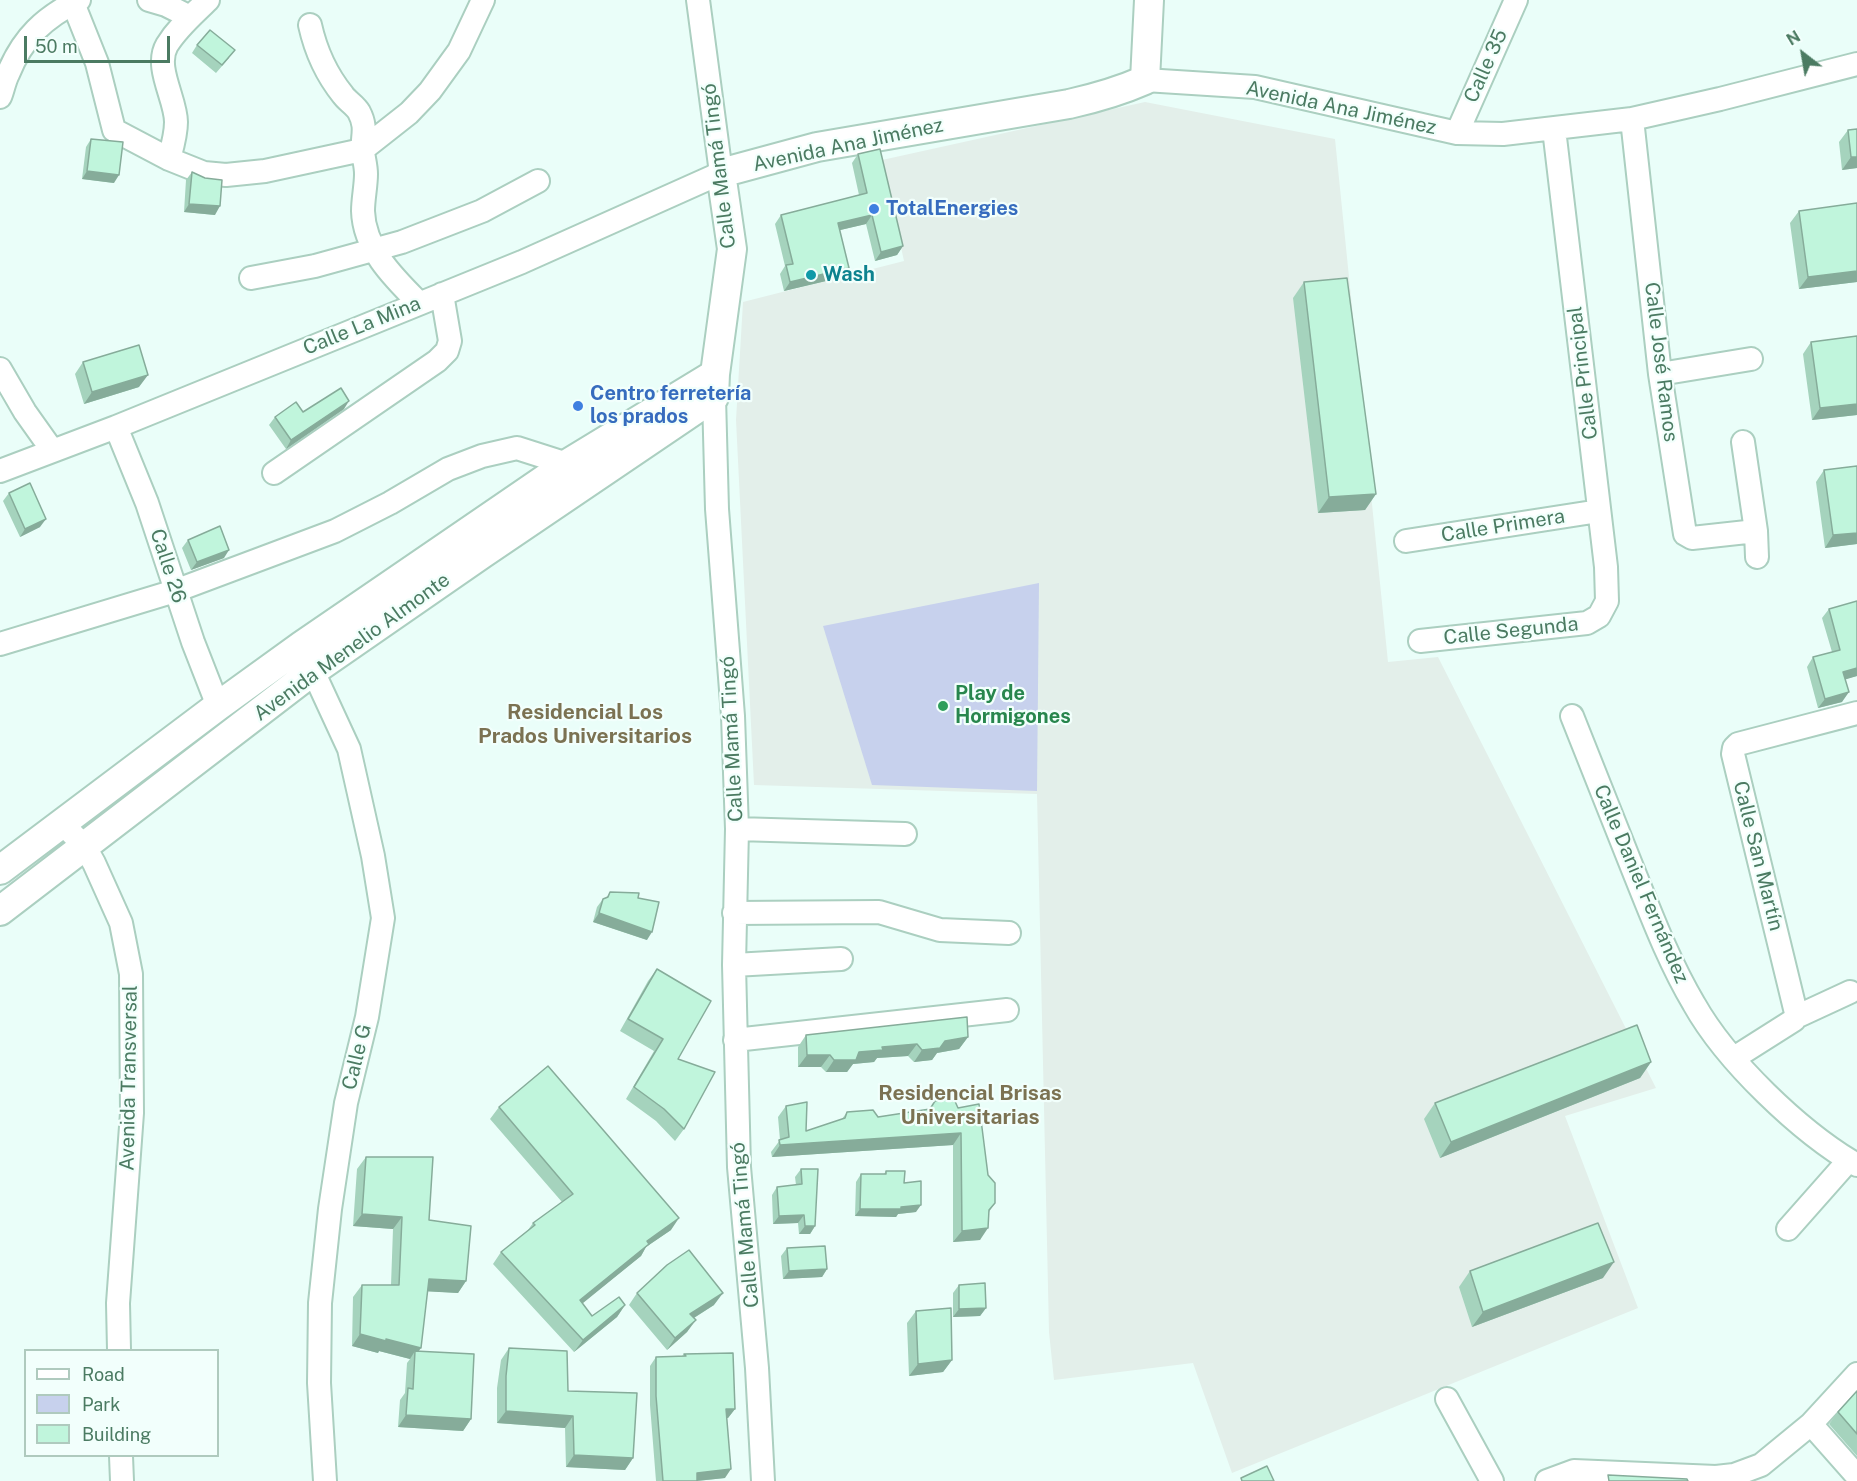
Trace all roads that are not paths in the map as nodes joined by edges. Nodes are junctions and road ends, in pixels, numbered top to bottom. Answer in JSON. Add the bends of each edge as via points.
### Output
{"nodes":[{"id":1,"x":148,"y":0,"type":"edge"},
{"id":2,"x":208,"y":0,"type":"edge"},
{"id":3,"x":483,"y":0,"type":"edge"},
{"id":4,"x":698,"y":0,"type":"edge"},
{"id":5,"x":1149,"y":0,"type":"edge"},
{"id":6,"x":1516,"y":0,"type":"edge"},
{"id":7,"x":76,"y":2,"type":"edge"},
{"id":8,"x":190,"y":17,"type":"junction"},
{"id":9,"x":310,"y":26,"type":"dead end"},
{"id":10,"x":1857,"y":64,"type":"edge"},
{"id":11,"x":1145,"y":80,"type":"junction"},
{"id":12,"x":0,"y":97,"type":"edge"},
{"id":13,"x":1632,"y":119,"type":"junction"},
{"id":14,"x":1554,"y":129,"type":"junction"},
{"id":15,"x":1457,"y":133,"type":"junction"},
{"id":16,"x":362,"y":150,"type":"junction"},
{"id":17,"x":169,"y":159,"type":"junction"},
{"id":18,"x":721,"y":173,"type":"junction"},
{"id":19,"x":538,"y":181,"type":"dead end"},
{"id":20,"x":375,"y":250,"type":"junction"},
{"id":21,"x":252,"y":278,"type":"dead end"},
{"id":22,"x":442,"y":294,"type":"junction"},
{"id":23,"x":419,"y":303,"type":"junction"},
{"id":24,"x":1751,"y":359,"type":"dead end"},
{"id":25,"x":0,"y":369,"type":"edge"},
{"id":26,"x":1660,"y":374,"type":"junction"},
{"id":27,"x":714,"y":386,"type":"junction"},
{"id":28,"x":116,"y":427,"type":"junction"},
{"id":29,"x":1743,"y":442,"type":"dead end"},
{"id":30,"x":52,"y":450,"type":"junction"},
{"id":31,"x":567,"y":464,"type":"junction"},
{"id":32,"x":0,"y":471,"type":"edge"},
{"id":33,"x":274,"y":473,"type":"dead end"},
{"id":34,"x":1599,"y":511,"type":"junction"},
{"id":35,"x":1756,"y":531,"type":"junction"},
{"id":36,"x":1406,"y":541,"type":"dead end"},
{"id":37,"x":1757,"y":556,"type":"dead end"},
{"id":38,"x":176,"y":591,"type":"junction"},
{"id":39,"x":1599,"y":616,"type":"joint"},
{"id":40,"x":1420,"y":641,"type":"dead end"},
{"id":41,"x":0,"y":644,"type":"edge"},
{"id":42,"x":307,"y":659,"type":"junction"},
{"id":43,"x":218,"y":705,"type":"junction"},
{"id":44,"x":1857,"y":713,"type":"edge"},
{"id":45,"x":1572,"y":716,"type":"dead end"},
{"id":46,"x":62,"y":823,"type":"junction"},
{"id":47,"x":737,"y":829,"type":"junction"},
{"id":48,"x":905,"y":834,"type":"dead end"},
{"id":49,"x":85,"y":847,"type":"junction"},
{"id":50,"x":0,"y":870,"type":"edge"},
{"id":51,"x":0,"y":911,"type":"edge"},
{"id":52,"x":734,"y":914,"type":"junction"},
{"id":53,"x":1009,"y":933,"type":"dead end"},
{"id":54,"x":841,"y":959,"type":"dead end"},
{"id":55,"x":734,"y":965,"type":"junction"},
{"id":56,"x":1850,"y":992,"type":"dead end"},
{"id":57,"x":1007,"y":1010,"type":"dead end"},
{"id":58,"x":1796,"y":1017,"type":"junction"},
{"id":59,"x":735,"y":1040,"type":"junction"},
{"id":60,"x":1734,"y":1058,"type":"junction"},
{"id":61,"x":1853,"y":1163,"type":"edge"},
{"id":62,"x":1788,"y":1229,"type":"dead end"},
{"id":63,"x":119,"y":1349,"type":"edge"},
{"id":64,"x":1854,"y":1386,"type":"edge"},
{"id":65,"x":1447,"y":1399,"type":"dead end"},
{"id":66,"x":1811,"y":1424,"type":"junction"},
{"id":67,"x":121,"y":1457,"type":"edge"},
{"id":68,"x":1764,"y":1473,"type":"edge"},
{"id":69,"x":1857,"y":1476,"type":"edge"},
{"id":70,"x":1633,"y":1477,"type":"edge"},
{"id":71,"x":122,"y":1481,"type":"edge"},
{"id":72,"x":325,"y":1481,"type":"edge"},
{"id":73,"x":763,"y":1481,"type":"edge"},
{"id":74,"x":1492,"y":1481,"type":"edge"},
{"id":75,"x":1547,"y":1481,"type":"edge"}],
"edges":[{"from":1,"to":8,"type":"street"},
{"from":2,"to":8,"type":"street"},
{"from":3,"to":16,"type":"street","via":[[459,51],[430,90]]},
{"from":4,"to":18,"type":"street","name":"Calle Mamá Tingó"},
{"from":5,"to":11,"type":"street"},
{"from":6,"to":15,"type":"street","name":"Calle 35"},
{"from":7,"to":12,"type":"street","via":[[53,14],[32,33],[18,52]]},
{"from":7,"to":17,"type":"street","via":[[114,130]]},
{"from":8,"to":17,"type":"street","via":[[166,46],[163,58],[176,122]]},
{"from":9,"to":16,"type":"street","via":[[327,73],[359,112],[365,132]]},
{"from":10,"to":13,"type":"street","name":"Avenida Ana Jiménez"},
{"from":11,"to":15,"type":"street","name":"Avenida Ana Jiménez","via":[[1256,87]]},
{"from":11,"to":18,"type":"street","name":"Avenida Ana Jiménez","via":[[1101,97],[817,147]]},
{"from":13,"to":14,"type":"street","name":"Avenida Ana Jiménez"},
{"from":13,"to":26,"type":"street","name":"Calle José Ramos"},
{"from":14,"to":15,"type":"street","name":"Avenida Ana Jiménez"},
{"from":14,"to":34,"type":"street","name":"Calle Principal"},
{"from":16,"to":17,"type":"street","via":[[265,171],[226,175],[204,173]]},
{"from":16,"to":20,"type":"street","via":[[366,176],[363,212],[366,232]]},
{"from":18,"to":22,"type":"street","name":"Calle La Mina"},
{"from":18,"to":27,"type":"street","name":"Calle Mamá Tingó","via":[[732,249]]},
{"from":19,"to":20,"type":"street","via":[[482,211]]},
{"from":20,"to":21,"type":"street"},
{"from":20,"to":23,"type":"street","via":[[396,280]]},
{"from":22,"to":23,"type":"street","name":"Calle La Mina"},
{"from":22,"to":33,"type":"street","via":[[450,341],[447,351]]},
{"from":23,"to":28,"type":"street","name":"Calle La Mina"},
{"from":24,"to":26,"type":"street"},
{"from":25,"to":30,"type":"street"},
{"from":26,"to":35,"type":"street","name":"Calle José Ramos","via":[[1685,534],[1692,538]]},
{"from":27,"to":31,"type":"street","name":"Avenida Menelio Almonte"},
{"from":27,"to":42,"type":"street","name":"Avenida Menelio Almonte","via":[[482,554]]},
{"from":27,"to":47,"type":"street","name":"Calle Mamá Tingó","via":[[717,509],[733,716]]},
{"from":28,"to":30,"type":"street","name":"Calle La Mina"},
{"from":28,"to":38,"type":"street","name":"Calle 26","via":[[147,502]]},
{"from":29,"to":35,"type":"street"},
{"from":30,"to":32,"type":"street","name":"Calle La Mina"},
{"from":31,"to":38,"type":"street","via":[[518,448],[482,456],[448,469],[335,531]]},
{"from":31,"to":42,"type":"street","name":"Avenida Menelio Almonte"},
{"from":34,"to":36,"type":"street","name":"Calle Primera"},
{"from":34,"to":39,"type":"street","name":"Calle Principal","via":[[1607,601]]},
{"from":35,"to":37,"type":"street"},
{"from":38,"to":41,"type":"street"},
{"from":38,"to":43,"type":"street","name":"Calle 26"},
{"from":39,"to":40,"type":"street","name":"Calle Segunda","via":[[1587,623]]},
{"from":42,"to":43,"type":"street","name":"Avenida Menelio Almonte"},
{"from":42,"to":49,"type":"street","name":"Avenida Menelio Almonte"},
{"from":42,"to":72,"type":"street","name":"Calle G","via":[[349,749],[383,918],[367,1017],[346,1103],[320,1303],[319,1383]]},
{"from":43,"to":46,"type":"street","name":"Avenida Menelio Almonte"},
{"from":44,"to":58,"type":"street","name":"Calle San Martín","via":[[1734,748]]},
{"from":45,"to":60,"type":"street","name":"Calle Daniel Fernández","via":[[1667,955],[1707,1025]]},
{"from":46,"to":49,"type":"street","name":"Avenida Transversal"},
{"from":46,"to":50,"type":"street","name":"Avenida Menelio Almonte"},
{"from":47,"to":48,"type":"street"},
{"from":47,"to":52,"type":"street","name":"Calle Mamá Tingó"},
{"from":49,"to":51,"type":"street","name":"Avenida Menelio Almonte"},
{"from":49,"to":63,"type":"street","name":"Avenida Transversal","via":[[121,922],[131,974],[132,1113],[118,1303]]},
{"from":52,"to":53,"type":"street","via":[[879,912],[940,930]]},
{"from":52,"to":55,"type":"street","name":"Calle Mamá Tingó"},
{"from":54,"to":55,"type":"street"},
{"from":55,"to":59,"type":"street","name":"Calle Mamá Tingó"},
{"from":56,"to":58,"type":"street"},
{"from":57,"to":59,"type":"street"},
{"from":58,"to":60,"type":"street"},
{"from":59,"to":73,"type":"street","name":"Calle Mamá Tingó","via":[[739,1167]]},
{"from":60,"to":61,"type":"street","name":"Calle Daniel Fernández","via":[[1806,1130]]},
{"from":61,"to":62,"type":"street"},
{"from":64,"to":66,"type":"street"},
{"from":65,"to":74,"type":"street"},
{"from":66,"to":68,"type":"street"},
{"from":66,"to":69,"type":"street"},
{"from":67,"to":71,"type":"street"},
{"from":68,"to":70,"type":"street"},
{"from":70,"to":75,"type":"street","via":[[1574,1471]]}]}
